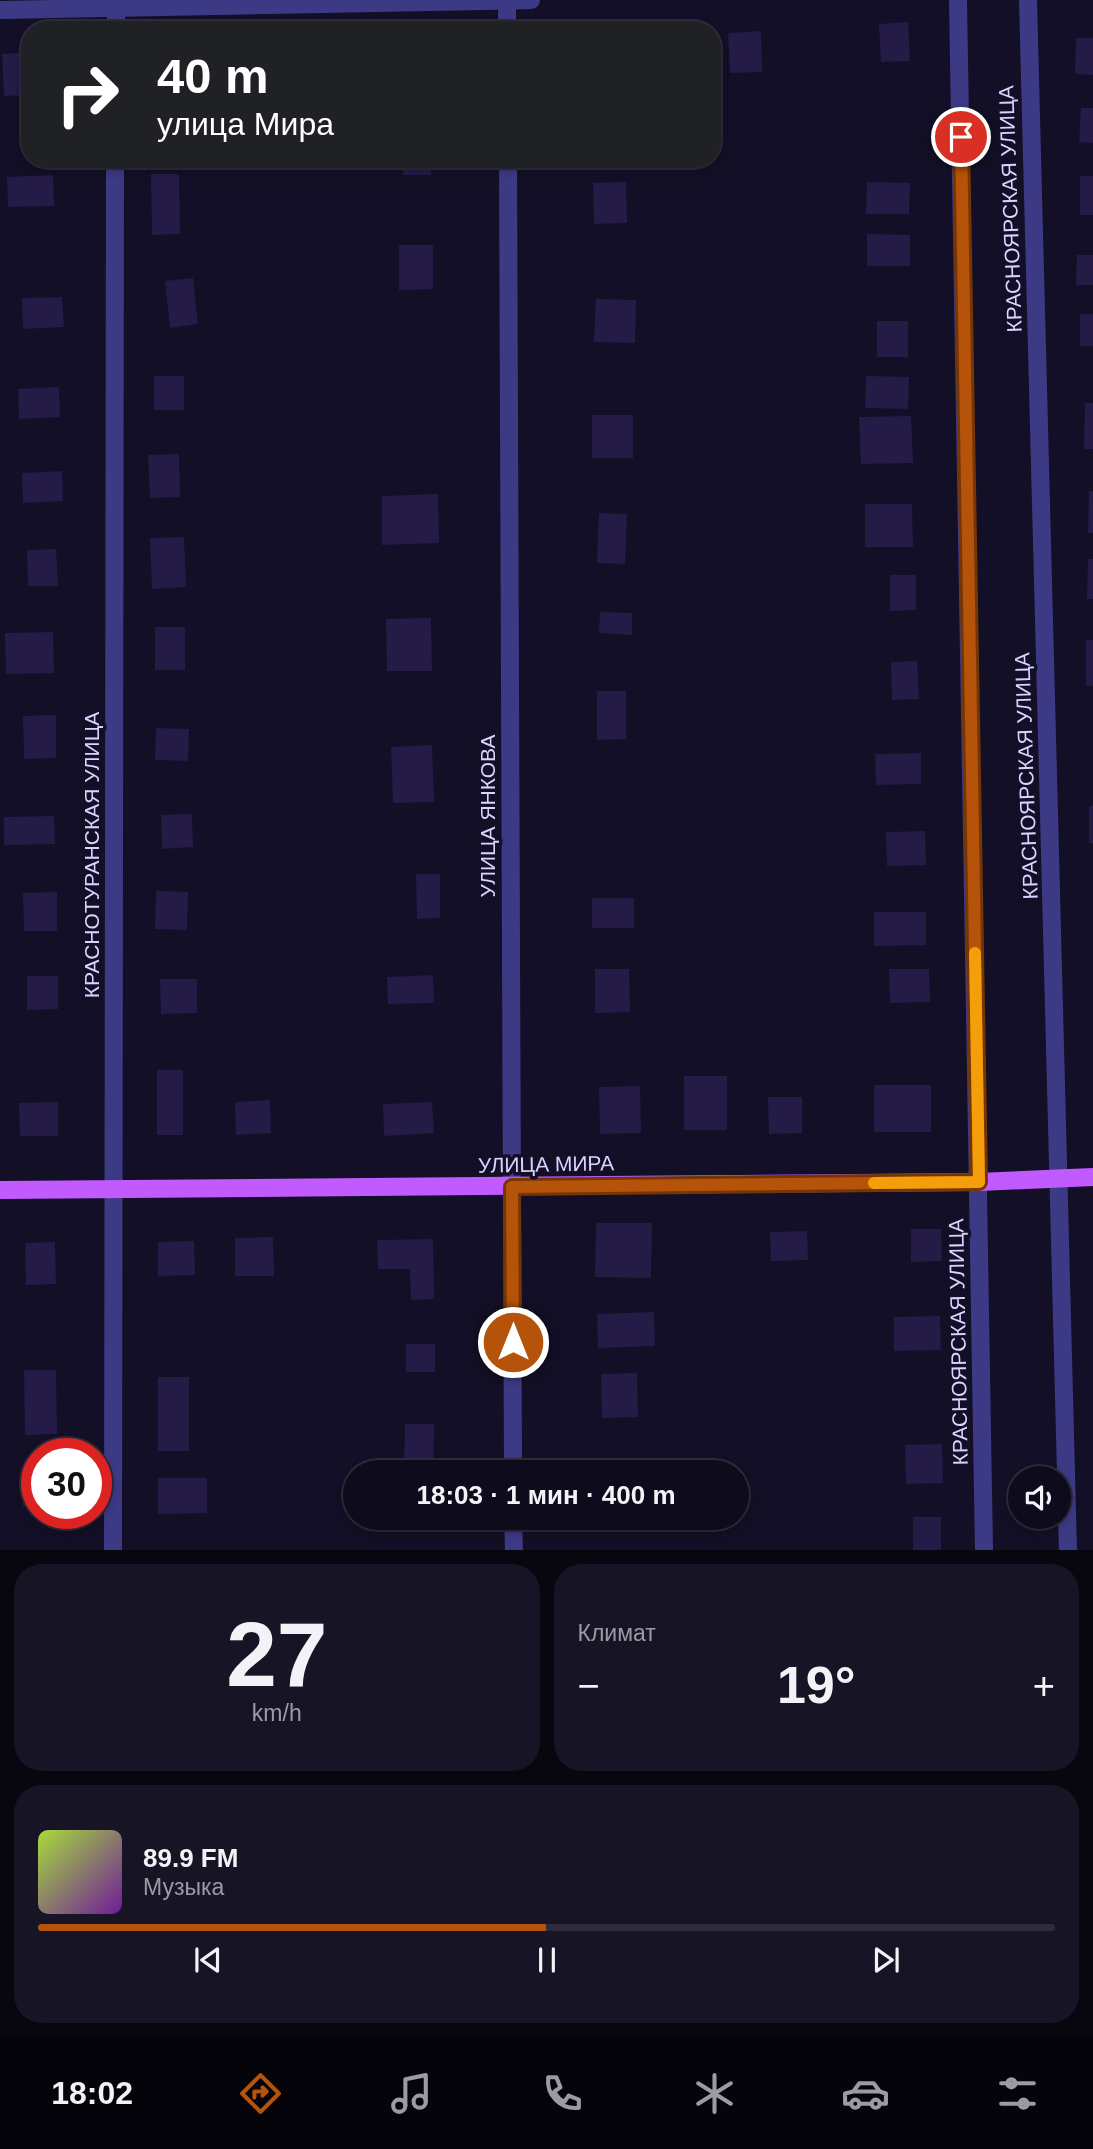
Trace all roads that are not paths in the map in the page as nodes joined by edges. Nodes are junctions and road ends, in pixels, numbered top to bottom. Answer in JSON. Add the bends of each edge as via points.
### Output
{"nodes":[{"id":1,"x":507,"y":0,"type":"edge"},
{"id":2,"x":531,"y":0,"type":"edge"},
{"id":3,"x":958,"y":0,"type":"edge"},
{"id":4,"x":1028,"y":0,"type":"edge"},
{"id":5,"x":116,"y":3,"type":"edge"},
{"id":6,"x":0,"y":10,"type":"edge"},
{"id":7,"x":116,"y":21,"type":"edge"},
{"id":8,"x":507,"y":21,"type":"edge"},
{"id":9,"x":115,"y":168,"type":"edge"},
{"id":10,"x":508,"y":168,"type":"edge"},
{"id":11,"x":1093,"y":1177,"type":"edge"},
{"id":12,"x":1060,"y":1178,"type":"junction"},
{"id":13,"x":979,"y":1182,"type":"junction"},
{"id":14,"x":512,"y":1187,"type":"junction"},
{"id":15,"x":113,"y":1189,"type":"junction"},
{"id":16,"x":0,"y":1190,"type":"edge"},
{"id":17,"x":513,"y":1460,"type":"edge"},
{"id":18,"x":513,"y":1530,"type":"edge"},
{"id":19,"x":113,"y":1550,"type":"edge"},
{"id":20,"x":514,"y":1550,"type":"edge"},
{"id":21,"x":984,"y":1550,"type":"edge"},
{"id":22,"x":1068,"y":1550,"type":"edge"}],
"edges":[{"from":1,"to":2,"type":"street"},
{"from":1,"to":5,"type":"street"},
{"from":1,"to":8,"type":"street"},
{"from":3,"to":13,"type":"street","name":"КРАСНОЯРСКАЯ УЛИЦА"},
{"from":4,"to":12,"type":"street","name":"КРАСНОЯРСКАЯ УЛИЦА"},
{"from":5,"to":6,"type":"street"},
{"from":5,"to":7,"type":"street"},
{"from":9,"to":15,"type":"street","name":"КРАСНОТУРАНСКАЯ УЛИЦА"},
{"from":10,"to":14,"type":"street","name":"УЛИЦА ЯНКОВА"},
{"from":11,"to":12,"type":"main road","name":"УЛИЦА МИРА"},
{"from":12,"to":13,"type":"main road","name":"УЛИЦА МИРА"},
{"from":12,"to":22,"type":"street","name":"КРАСНОЯРСКАЯ УЛИЦА"},
{"from":13,"to":14,"type":"main road","name":"УЛИЦА МИРА"},
{"from":13,"to":21,"type":"street","name":"КРАСНОЯРСКАЯ УЛИЦА"},
{"from":14,"to":15,"type":"main road","name":"УЛИЦА МИРА"},
{"from":14,"to":17,"type":"street","name":"УЛИЦА ЯНКОВА"},
{"from":15,"to":16,"type":"main road","name":"УЛИЦА МИРА"},
{"from":15,"to":19,"type":"street","name":"КРАСНОТУРАНСКАЯ УЛИЦА"},
{"from":18,"to":20,"type":"street"}]}
